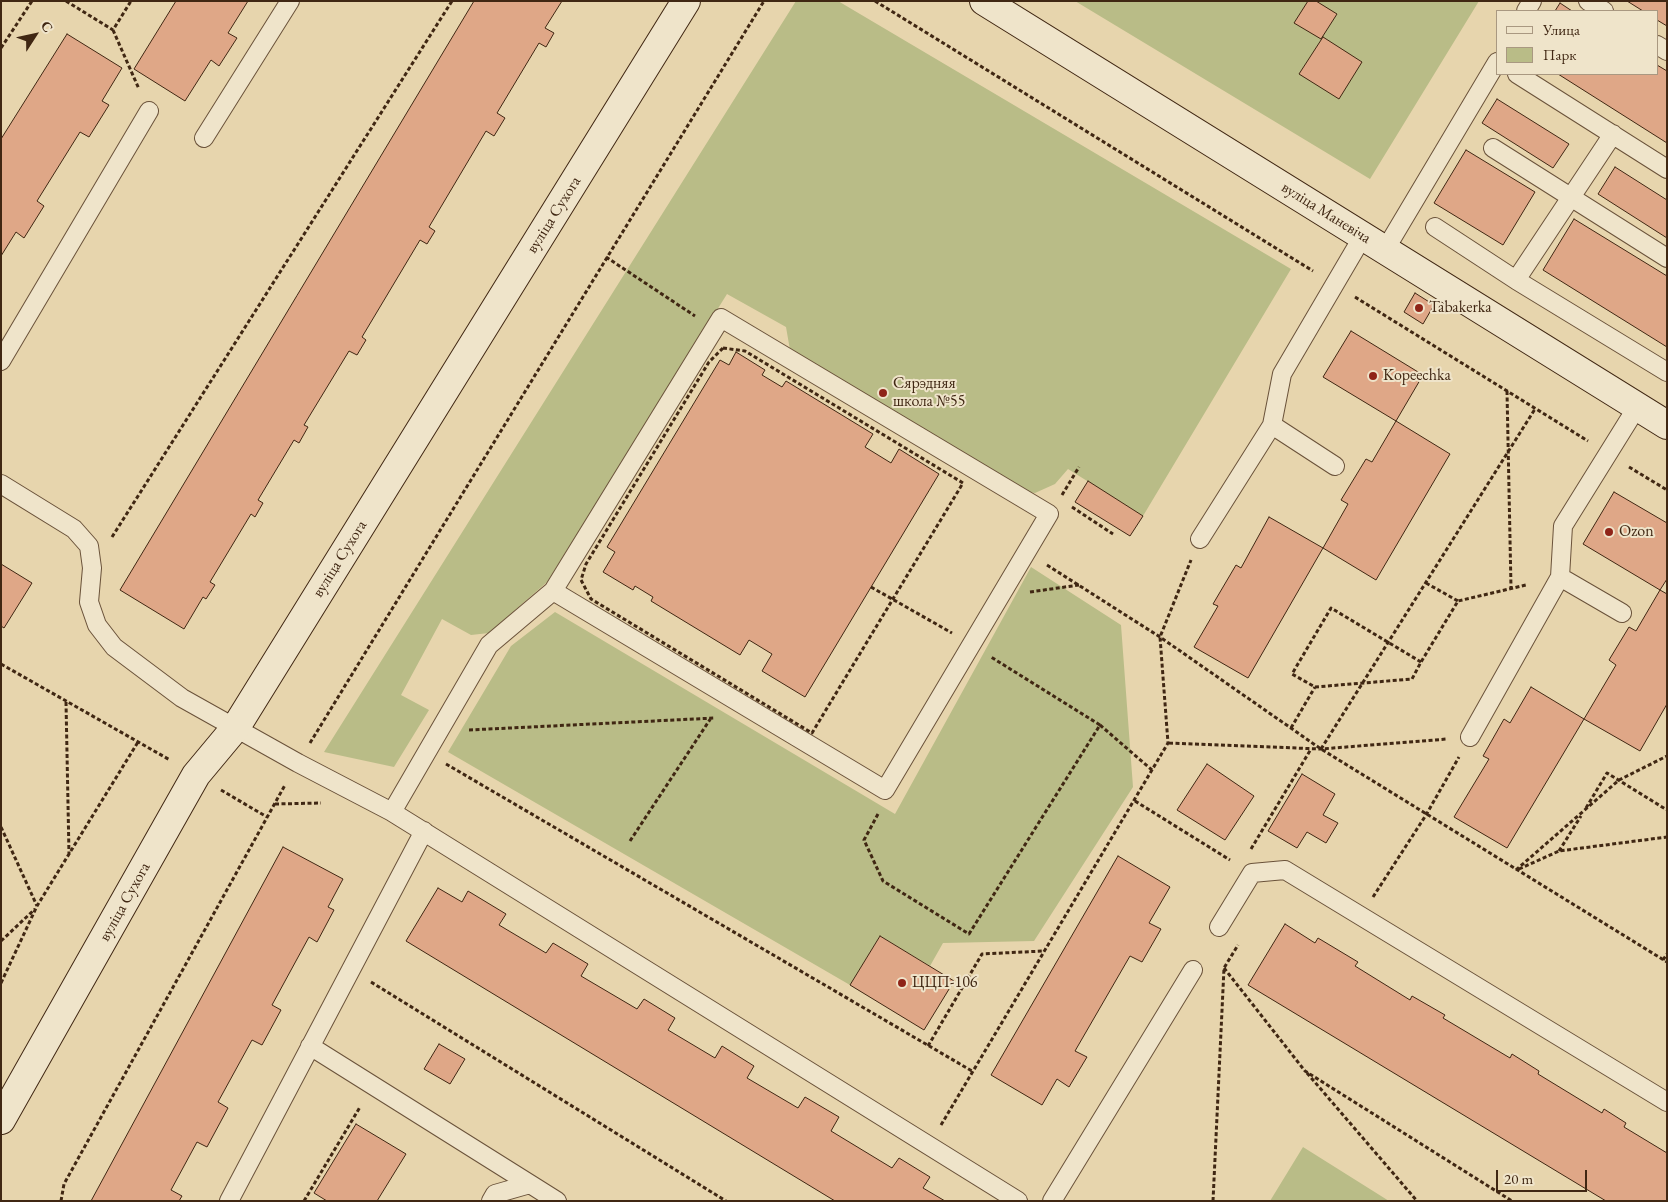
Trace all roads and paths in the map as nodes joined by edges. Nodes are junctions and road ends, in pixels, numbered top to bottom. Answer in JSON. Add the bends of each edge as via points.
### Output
{"nodes":[{"id":1,"x":32,"y":1,"type":"edge"},
{"id":2,"x":66,"y":1,"type":"edge"},
{"id":3,"x":131,"y":1,"type":"edge"},
{"id":4,"x":290,"y":1,"type":"edge"},
{"id":5,"x":452,"y":1,"type":"edge"},
{"id":6,"x":686,"y":1,"type":"edge"},
{"id":7,"x":764,"y":1,"type":"edge"},
{"id":8,"x":874,"y":1,"type":"edge"},
{"id":9,"x":984,"y":1,"type":"edge"},
{"id":10,"x":1588,"y":1,"type":"edge"},
{"id":11,"x":1602,"y":10,"type":"edge"},
{"id":12,"x":112,"y":30,"type":"junction"},
{"id":13,"x":1,"y":48,"type":"edge"},
{"id":14,"x":1496,"y":63,"type":"edge"},
{"id":15,"x":1519,"y":75,"type":"edge"},
{"id":16,"x":149,"y":112,"type":"joint"},
{"id":17,"x":1613,"y":134,"type":"junction"},
{"id":18,"x":204,"y":138,"type":"dead end"},
{"id":19,"x":1494,"y":148,"type":"dead end"},
{"id":20,"x":1667,"y":169,"type":"edge"},
{"id":21,"x":1572,"y":198,"type":"junction"},
{"id":22,"x":1434,"y":227,"type":"dead end"},
{"id":23,"x":1374,"y":243,"type":"junction"},
{"id":24,"x":606,"y":257,"type":"junction"},
{"id":25,"x":1667,"y":258,"type":"edge"},
{"id":26,"x":1516,"y":280,"type":"junction"},
{"id":27,"x":1335,"y":284,"type":"junction"},
{"id":28,"x":714,"y":328,"type":"junction"},
{"id":29,"x":1,"y":361,"type":"edge"},
{"id":30,"x":1667,"y":372,"type":"edge"},
{"id":31,"x":1507,"y":391,"type":"junction"},
{"id":32,"x":1637,"y":407,"type":"junction"},
{"id":33,"x":1535,"y":409,"type":"junction"},
{"id":34,"x":1272,"y":425,"type":"junction"},
{"id":35,"x":1667,"y":425,"type":"edge"},
{"id":36,"x":1508,"y":452,"type":"junction"},
{"id":37,"x":1607,"y":453,"type":"junction"},
{"id":38,"x":1335,"y":466,"type":"dead end"},
{"id":39,"x":1079,"y":467,"type":"dead end"},
{"id":40,"x":1,"y":484,"type":"edge"},
{"id":41,"x":1667,"y":490,"type":"edge"},
{"id":42,"x":1059,"y":499,"type":"junction"},
{"id":43,"x":1049,"y":514,"type":"junction"},
{"id":44,"x":1113,"y":534,"type":"dead end"},
{"id":45,"x":1200,"y":538,"type":"joint"},
{"id":46,"x":1027,"y":552,"type":"junction"},
{"id":47,"x":92,"y":568,"type":"junction"},
{"id":48,"x":1560,"y":577,"type":"junction"},
{"id":49,"x":1426,"y":583,"type":"junction"},
{"id":50,"x":1079,"y":585,"type":"junction"},
{"id":51,"x":871,"y":587,"type":"dead end"},
{"id":52,"x":1511,"y":588,"type":"junction"},
{"id":53,"x":553,"y":591,"type":"junction"},
{"id":54,"x":1000,"y":596,"type":"junction"},
{"id":55,"x":893,"y":599,"type":"junction"},
{"id":56,"x":1458,"y":601,"type":"junction"},
{"id":57,"x":1622,"y":613,"type":"dead end"},
{"id":58,"x":1160,"y":637,"type":"junction"},
{"id":59,"x":1389,"y":642,"type":"junction"},
{"id":60,"x":972,"y":644,"type":"junction"},
{"id":61,"x":1421,"y":662,"type":"junction"},
{"id":62,"x":1,"y":664,"type":"edge"},
{"id":63,"x":1362,"y":685,"type":"junction"},
{"id":64,"x":1315,"y":687,"type":"junction"},
{"id":65,"x":726,"y":694,"type":"junction"},
{"id":66,"x":66,"y":701,"type":"junction"},
{"id":67,"x":710,"y":718,"type":"junction"},
{"id":68,"x":719,"y":718,"type":"dead end"},
{"id":69,"x":1100,"y":725,"type":"junction"},
{"id":70,"x":236,"y":727,"type":"junction"},
{"id":71,"x":1291,"y":728,"type":"junction"},
{"id":72,"x":438,"y":731,"type":"junction"},
{"id":73,"x":1470,"y":737,"type":"junction"},
{"id":74,"x":138,"y":742,"type":"junction"},
{"id":75,"x":1168,"y":743,"type":"junction"},
{"id":76,"x":1311,"y":748,"type":"junction"},
{"id":77,"x":1321,"y":749,"type":"junction"},
{"id":78,"x":426,"y":752,"type":"junction"},
{"id":79,"x":1667,"y":756,"type":"edge"},
{"id":80,"x":298,"y":763,"type":"junction"},
{"id":81,"x":1152,"y":770,"type":"junction"},
{"id":82,"x":196,"y":775,"type":"junction"},
{"id":83,"x":1619,"y":780,"type":"junction"},
{"id":84,"x":885,"y":790,"type":"junction"},
{"id":85,"x":1135,"y":801,"type":"junction"},
{"id":86,"x":1667,"y":810,"type":"edge"},
{"id":87,"x":392,"y":812,"type":"junction"},
{"id":88,"x":1583,"y":813,"type":"junction"},
{"id":89,"x":1426,"y":815,"type":"junction"},
{"id":90,"x":267,"y":817,"type":"junction"},
{"id":91,"x":1,"y":827,"type":"edge"},
{"id":92,"x":424,"y":831,"type":"junction"},
{"id":93,"x":1667,"y":837,"type":"edge"},
{"id":94,"x":630,"y":841,"type":"dead end"},
{"id":95,"x":1559,"y":852,"type":"junction"},
{"id":96,"x":69,"y":855,"type":"junction"},
{"id":97,"x":1246,"y":870,"type":"junction"},
{"id":98,"x":1516,"y":870,"type":"junction"},
{"id":99,"x":38,"y":906,"type":"junction"},
{"id":100,"x":1360,"y":916,"type":"junction"},
{"id":101,"x":1219,"y":927,"type":"dead end"},
{"id":102,"x":1,"y":941,"type":"edge"},
{"id":103,"x":1239,"y":944,"type":"dead end"},
{"id":104,"x":1045,"y":951,"type":"junction"},
{"id":105,"x":1667,"y":954,"type":"edge"},
{"id":106,"x":1665,"y":961,"type":"edge"},
{"id":107,"x":1224,"y":968,"type":"junction"},
{"id":108,"x":350,"y":970,"type":"junction"},
{"id":109,"x":1193,"y":970,"type":"dead end"},
{"id":110,"x":1,"y":983,"type":"edge"},
{"id":111,"x":310,"y":1046,"type":"junction"},
{"id":112,"x":928,"y":1046,"type":"junction"},
{"id":113,"x":1304,"y":1071,"type":"junction"},
{"id":114,"x":972,"y":1072,"type":"junction"},
{"id":115,"x":373,"y":1085,"type":"junction"},
{"id":116,"x":1667,"y":1102,"type":"edge"},
{"id":117,"x":1,"y":1120,"type":"edge"},
{"id":118,"x":929,"y":1146,"type":"junction"},
{"id":119,"x":530,"y":1184,"type":"junction"},
{"id":120,"x":60,"y":1201,"type":"edge"},
{"id":121,"x":229,"y":1201,"type":"edge"},
{"id":122,"x":304,"y":1201,"type":"edge"},
{"id":123,"x":491,"y":1201,"type":"edge"},
{"id":124,"x":557,"y":1201,"type":"edge"},
{"id":125,"x":726,"y":1201,"type":"edge"},
{"id":126,"x":1018,"y":1201,"type":"edge"},
{"id":127,"x":1052,"y":1201,"type":"edge"},
{"id":128,"x":1214,"y":1201,"type":"edge"},
{"id":129,"x":1417,"y":1201,"type":"edge"},
{"id":130,"x":1512,"y":1201,"type":"edge"}],
"edges":[{"from":1,"to":13,"type":"path"},
{"from":2,"to":12,"type":"path"},
{"from":3,"to":12,"type":"path"},
{"from":4,"to":18,"type":"lane"},
{"from":5,"to":47,"type":"path"},
{"from":6,"to":70,"type":"street","name":"вуліца Сухога"},
{"from":7,"to":24,"type":"path"},
{"from":8,"to":27,"type":"path"},
{"from":9,"to":23,"type":"street","name":"вуліца Маневіча"},
{"from":10,"to":11,"type":"lane"},
{"from":12,"to":16,"type":"path"},
{"from":14,"to":23,"type":"lane"},
{"from":15,"to":17,"type":"lane"},
{"from":16,"to":29,"type":"lane"},
{"from":17,"to":20,"type":"lane"},
{"from":17,"to":21,"type":"lane"},
{"from":19,"to":21,"type":"lane"},
{"from":21,"to":25,"type":"lane"},
{"from":21,"to":26,"type":"lane"},
{"from":22,"to":26,"type":"lane"},
{"from":23,"to":27,"type":"lane"},
{"from":23,"to":32,"type":"street","name":"вуліца Маневіча"},
{"from":24,"to":28,"type":"path"},
{"from":24,"to":80,"type":"path"},
{"from":26,"to":30,"type":"lane"},
{"from":27,"to":31,"type":"path"},
{"from":27,"to":34,"type":"lane","via":[[1282,374]]},
{"from":28,"to":43,"type":"lane","via":[[721,318]]},
{"from":28,"to":53,"type":"lane"},
{"from":31,"to":33,"type":"path"},
{"from":31,"to":36,"type":"path"},
{"from":32,"to":35,"type":"street","name":"вуліца Маневіча"},
{"from":32,"to":37,"type":"lane"},
{"from":33,"to":36,"type":"path"},
{"from":33,"to":37,"type":"path"},
{"from":34,"to":38,"type":"lane"},
{"from":34,"to":45,"type":"lane"},
{"from":36,"to":49,"type":"path"},
{"from":36,"to":52,"type":"path"},
{"from":37,"to":41,"type":"path"},
{"from":37,"to":48,"type":"lane","via":[[1563,526]]},
{"from":39,"to":42,"type":"path"},
{"from":40,"to":47,"type":"lane","via":[[74,529],[89,546]]},
{"from":42,"to":43,"type":"path"},
{"from":42,"to":44,"type":"path"},
{"from":43,"to":46,"type":"lane"},
{"from":45,"to":58,"type":"path"},
{"from":46,"to":50,"type":"path"},
{"from":46,"to":54,"type":"lane"},
{"from":47,"to":70,"type":"lane","via":[[89,602],[97,625],[114,647],[182,698]]},
{"from":48,"to":52,"type":"path"},
{"from":48,"to":57,"type":"lane"},
{"from":48,"to":73,"type":"lane"},
{"from":49,"to":56,"type":"path"},
{"from":49,"to":59,"type":"path"},
{"from":50,"to":54,"type":"path"},
{"from":50,"to":58,"type":"path"},
{"from":51,"to":55,"type":"path"},
{"from":52,"to":56,"type":"path"},
{"from":53,"to":65,"type":"lane"},
{"from":53,"to":72,"type":"lane","via":[[489,645]]},
{"from":54,"to":60,"type":"lane"},
{"from":55,"to":55,"type":"path","via":[[963,482],[744,351],[723,348],[709,362],[586,564],[581,580],[591,599],[812,734]]},
{"from":55,"to":60,"type":"path"},
{"from":56,"to":61,"type":"path"},
{"from":58,"to":71,"type":"path"},
{"from":58,"to":75,"type":"path"},
{"from":59,"to":61,"type":"path"},
{"from":59,"to":63,"type":"path"},
{"from":59,"to":64,"type":"path","via":[[1332,608],[1292,674]]},
{"from":60,"to":69,"type":"path"},
{"from":60,"to":84,"type":"lane"},
{"from":61,"to":63,"type":"path","via":[[1412,679]]},
{"from":62,"to":66,"type":"path"},
{"from":63,"to":64,"type":"path"},
{"from":63,"to":77,"type":"path"},
{"from":64,"to":71,"type":"path"},
{"from":65,"to":67,"type":"path"},
{"from":65,"to":84,"type":"lane"},
{"from":66,"to":74,"type":"path"},
{"from":66,"to":96,"type":"path"},
{"from":67,"to":68,"type":"path"},
{"from":67,"to":72,"type":"path"},
{"from":67,"to":94,"type":"path"},
{"from":69,"to":81,"type":"path"},
{"from":69,"to":84,"type":"path","via":[[969,934],[883,880],[864,840],[884,802]]},
{"from":70,"to":80,"type":"lane"},
{"from":70,"to":82,"type":"street","name":"вуліца Сухога"},
{"from":71,"to":77,"type":"path"},
{"from":72,"to":78,"type":"lane"},
{"from":73,"to":77,"type":"path"},
{"from":73,"to":89,"type":"path"},
{"from":74,"to":82,"type":"path"},
{"from":74,"to":96,"type":"path"},
{"from":75,"to":76,"type":"path"},
{"from":75,"to":81,"type":"path"},
{"from":76,"to":77,"type":"path"},
{"from":76,"to":97,"type":"path"},
{"from":77,"to":89,"type":"path"},
{"from":78,"to":87,"type":"lane"},
{"from":78,"to":112,"type":"path"},
{"from":79,"to":83,"type":"path"},
{"from":80,"to":87,"type":"lane"},
{"from":80,"to":90,"type":"path"},
{"from":81,"to":85,"type":"path"},
{"from":82,"to":90,"type":"path"},
{"from":82,"to":117,"type":"street","name":"вуліца Сухога"},
{"from":83,"to":86,"type":"path"},
{"from":83,"to":88,"type":"path"},
{"from":83,"to":88,"type":"path","via":[[1607,773]]},
{"from":85,"to":97,"type":"path"},
{"from":85,"to":104,"type":"path"},
{"from":87,"to":92,"type":"lane"},
{"from":88,"to":95,"type":"path"},
{"from":88,"to":98,"type":"path"},
{"from":89,"to":98,"type":"path"},
{"from":89,"to":100,"type":"path"},
{"from":90,"to":120,"type":"path","via":[[64,1184]]},
{"from":91,"to":99,"type":"path"},
{"from":92,"to":108,"type":"lane"},
{"from":92,"to":118,"type":"lane"},
{"from":93,"to":95,"type":"path"},
{"from":95,"to":98,"type":"path"},
{"from":96,"to":99,"type":"path"},
{"from":97,"to":100,"type":"lane","via":[[1285,870]]},
{"from":97,"to":101,"type":"lane"},
{"from":98,"to":106,"type":"path"},
{"from":99,"to":102,"type":"path"},
{"from":99,"to":110,"type":"path"},
{"from":100,"to":116,"type":"lane"},
{"from":103,"to":107,"type":"path"},
{"from":104,"to":112,"type":"path","via":[[982,954]]},
{"from":104,"to":114,"type":"path"},
{"from":105,"to":106,"type":"path"},
{"from":107,"to":113,"type":"path"},
{"from":107,"to":128,"type":"path"},
{"from":108,"to":111,"type":"lane"},
{"from":108,"to":125,"type":"path"},
{"from":109,"to":127,"type":"lane"},
{"from":111,"to":115,"type":"lane"},
{"from":111,"to":121,"type":"lane"},
{"from":112,"to":114,"type":"path"},
{"from":113,"to":129,"type":"path"},
{"from":113,"to":130,"type":"path"},
{"from":114,"to":118,"type":"path"},
{"from":115,"to":119,"type":"lane"},
{"from":115,"to":122,"type":"path"},
{"from":118,"to":126,"type":"lane"},
{"from":119,"to":123,"type":"lane","via":[[495,1194]]},
{"from":119,"to":124,"type":"lane"}]}
